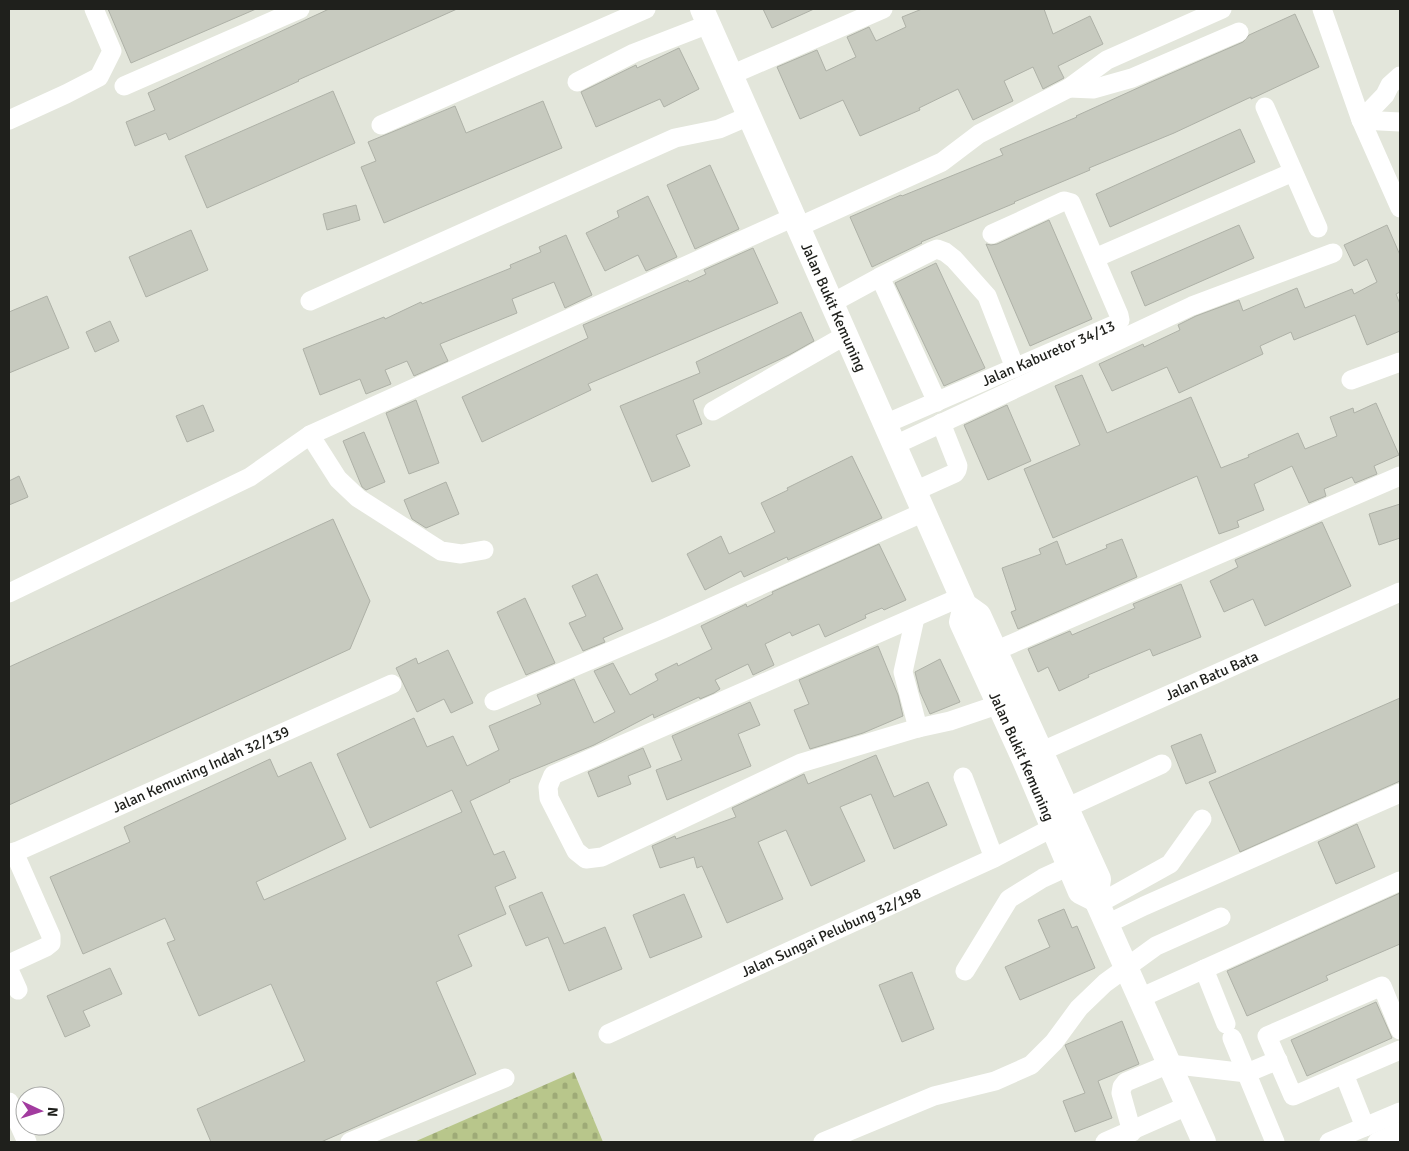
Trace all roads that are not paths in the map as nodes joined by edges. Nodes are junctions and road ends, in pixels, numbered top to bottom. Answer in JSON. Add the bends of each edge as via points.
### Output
{"nodes":[{"id":1,"x":94,"y":9,"type":"edge"},
{"id":2,"x":300,"y":9,"type":"edge"},
{"id":3,"x":646,"y":9,"type":"edge"},
{"id":4,"x":883,"y":9,"type":"edge"},
{"id":5,"x":1222,"y":9,"type":"edge"},
{"id":6,"x":1322,"y":9,"type":"edge"},
{"id":7,"x":705,"y":16,"type":"edge"},
{"id":8,"x":1239,"y":32,"type":"dead end"},
{"id":9,"x":732,"y":75,"type":"junction"},
{"id":10,"x":1400,"y":76,"type":"edge"},
{"id":11,"x":577,"y":82,"type":"dead end"},
{"id":12,"x":124,"y":86,"type":"dead end"},
{"id":13,"x":1070,"y":88,"type":"junction"},
{"id":14,"x":1265,"y":107,"type":"dead end"},
{"id":15,"x":749,"y":116,"type":"junction"},
{"id":16,"x":9,"y":120,"type":"edge"},
{"id":17,"x":1362,"y":120,"type":"junction"},
{"id":18,"x":1400,"y":122,"type":"edge"},
{"id":19,"x":380,"y":125,"type":"dead end"},
{"id":20,"x":1294,"y":172,"type":"junction"},
{"id":21,"x":1400,"y":208,"type":"edge"},
{"id":22,"x":796,"y":222,"type":"junction"},
{"id":23,"x":1318,"y":228,"type":"dead end"},
{"id":24,"x":992,"y":234,"type":"dead end"},
{"id":25,"x":1333,"y":253,"type":"dead end"},
{"id":26,"x":1095,"y":258,"type":"junction"},
{"id":27,"x":880,"y":277,"type":"junction"},
{"id":28,"x":310,"y":301,"type":"dead end"},
{"id":29,"x":832,"y":303,"type":"junction"},
{"id":30,"x":846,"y":335,"type":"junction"},
{"id":31,"x":1400,"y":362,"type":"edge"},
{"id":32,"x":1015,"y":368,"type":"junction"},
{"id":33,"x":1352,"y":380,"type":"dead end"},
{"id":34,"x":938,"y":402,"type":"junction"},
{"id":35,"x":713,"y":411,"type":"dead end"},
{"id":36,"x":941,"y":424,"type":"junction"},
{"id":37,"x":310,"y":435,"type":"junction"},
{"id":38,"x":890,"y":435,"type":"junction"},
{"id":39,"x":1400,"y":476,"type":"edge"},
{"id":40,"x":919,"y":502,"type":"junction"},
{"id":41,"x":484,"y":550,"type":"dead end"},
{"id":42,"x":1400,"y":592,"type":"edge"},
{"id":43,"x":9,"y":593,"type":"edge"},
{"id":44,"x":963,"y":601,"type":"junction"},
{"id":45,"x":915,"y":618,"type":"junction"},
{"id":46,"x":995,"y":651,"type":"junction"},
{"id":47,"x":392,"y":684,"type":"dead end"},
{"id":48,"x":494,"y":701,"type":"dead end"},
{"id":49,"x":997,"y":705,"type":"junction"},
{"id":50,"x":918,"y":728,"type":"junction"},
{"id":51,"x":1032,"y":756,"type":"junction"},
{"id":52,"x":1162,"y":764,"type":"dead end"},
{"id":53,"x":963,"y":777,"type":"dead end"},
{"id":54,"x":1400,"y":793,"type":"edge"},
{"id":55,"x":1066,"y":808,"type":"junction"},
{"id":56,"x":1202,"y":819,"type":"dead end"},
{"id":57,"x":1052,"y":828,"type":"junction"},
{"id":58,"x":11,"y":854,"type":"edge"},
{"id":59,"x":994,"y":858,"type":"junction"},
{"id":60,"x":1069,"y":866,"type":"junction"},
{"id":61,"x":1400,"y":881,"type":"edge"},
{"id":62,"x":1100,"y":909,"type":"junction"},
{"id":63,"x":1221,"y":917,"type":"dead end"},
{"id":64,"x":9,"y":964,"type":"edge"},
{"id":65,"x":1126,"y":968,"type":"junction"},
{"id":66,"x":1204,"y":969,"type":"junction"},
{"id":67,"x":9,"y":970,"type":"edge"},
{"id":68,"x":965,"y":971,"type":"dead end"},
{"id":69,"x":18,"y":990,"type":"dead end"},
{"id":70,"x":1140,"y":998,"type":"junction"},
{"id":71,"x":1400,"y":1030,"type":"edge"},
{"id":72,"x":608,"y":1034,"type":"dead end"},
{"id":73,"x":1400,"y":1050,"type":"edge"},
{"id":74,"x":1278,"y":1060,"type":"junction"},
{"id":75,"x":1169,"y":1064,"type":"junction"},
{"id":76,"x":1247,"y":1073,"type":"junction"},
{"id":77,"x":1344,"y":1074,"type":"junction"},
{"id":78,"x":505,"y":1078,"type":"dead end"},
{"id":79,"x":9,"y":1102,"type":"edge"},
{"id":80,"x":1187,"y":1106,"type":"junction"},
{"id":81,"x":1400,"y":1112,"type":"edge"},
{"id":82,"x":1365,"y":1126,"type":"junction"},
{"id":83,"x":1132,"y":1132,"type":"junction"},
{"id":84,"x":1400,"y":1133,"type":"edge"},
{"id":85,"x":27,"y":1142,"type":"edge"},
{"id":86,"x":350,"y":1142,"type":"edge"},
{"id":87,"x":823,"y":1142,"type":"edge"},
{"id":88,"x":1105,"y":1142,"type":"edge"},
{"id":89,"x":1204,"y":1142,"type":"edge"},
{"id":90,"x":1275,"y":1142,"type":"edge"},
{"id":91,"x":1329,"y":1142,"type":"edge"},
{"id":92,"x":1377,"y":1142,"type":"edge"}],
"edges":[{"from":1,"to":16,"type":"street","via":[[112,51],[99,77]]},
{"from":2,"to":12,"type":"street"},
{"from":3,"to":19,"type":"street"},
{"from":4,"to":9,"type":"street"},
{"from":5,"to":13,"type":"street","via":[[1107,60]]},
{"from":6,"to":17,"type":"street"},
{"from":7,"to":9,"type":"main road","name":"Jalan Bukit Kemuning"},
{"from":7,"to":11,"type":"street"},
{"from":8,"to":13,"type":"street","via":[[1132,78],[1094,89]]},
{"from":9,"to":15,"type":"main road","name":"Jalan Bukit Kemuning"},
{"from":10,"to":17,"type":"street"},
{"from":13,"to":22,"type":"street","via":[[979,134],[942,162]]},
{"from":14,"to":20,"type":"street"},
{"from":15,"to":22,"type":"main road","name":"Jalan Bukit Kemuning"},
{"from":15,"to":28,"type":"street","via":[[719,129],[675,138]]},
{"from":17,"to":18,"type":"street"},
{"from":17,"to":21,"type":"street"},
{"from":20,"to":23,"type":"street"},
{"from":20,"to":26,"type":"street"},
{"from":22,"to":29,"type":"main road","name":"Jalan Bukit Kemuning"},
{"from":22,"to":37,"type":"street"},
{"from":24,"to":26,"type":"street","name":"Jalan Kaburetor 34/13","via":[[1064,201],[1071,203]]},
{"from":25,"to":36,"type":"street","via":[[1192,306]]},
{"from":26,"to":32,"type":"street","name":"Jalan Kaburetor 34/13","via":[[1120,320]]},
{"from":27,"to":29,"type":"street"},
{"from":27,"to":32,"type":"street","via":[[937,249],[945,252],[987,296]]},
{"from":27,"to":34,"type":"street"},
{"from":29,"to":30,"type":"main road","name":"Jalan Bukit Kemuning"},
{"from":30,"to":35,"type":"street"},
{"from":30,"to":38,"type":"main road","name":"Jalan Bukit Kemuning"},
{"from":31,"to":33,"type":"street"},
{"from":32,"to":34,"type":"street","name":"Jalan Kaburetor 34/13"},
{"from":34,"to":38,"type":"street","name":"Jalan Kaburetor 34/13"},
{"from":36,"to":38,"type":"street"},
{"from":36,"to":40,"type":"street","via":[[957,470]]},
{"from":37,"to":41,"type":"street","via":[[338,479],[358,498],[441,552],[461,554]]},
{"from":37,"to":43,"type":"street","via":[[250,477]]},
{"from":38,"to":40,"type":"main road","name":"Jalan Bukit Kemuning"},
{"from":39,"to":46,"type":"street"},
{"from":40,"to":44,"type":"main road","name":"Jalan Bukit Kemuning"},
{"from":40,"to":48,"type":"street","via":[[663,629]]},
{"from":42,"to":51,"type":"street","name":"Jalan Batu Bata"},
{"from":44,"to":45,"type":"street"},
{"from":44,"to":46,"type":"main road","name":"Jalan Bukit Kemuning","via":[[979,615]]},
{"from":44,"to":49,"type":"main road","name":"Jalan Bukit Kemuning","via":[[961,622]]},
{"from":45,"to":50,"type":"street","via":[[904,672]]},
{"from":45,"to":50,"type":"street","via":[[553,775],[548,787],[549,798],[576,851],[586,859],[602,857],[801,763]]},
{"from":46,"to":51,"type":"main road","name":"Jalan Bukit Kemuning"},
{"from":47,"to":58,"type":"street","name":"Jalan Kemuning Indah 32/139"},
{"from":49,"to":50,"type":"street"},
{"from":49,"to":51,"type":"main road","name":"Jalan Bukit Kemuning"},
{"from":51,"to":55,"type":"main road","name":"Jalan Bukit Kemuning"},
{"from":51,"to":57,"type":"main road","name":"Jalan Bukit Kemuning"},
{"from":52,"to":55,"type":"street"},
{"from":53,"to":59,"type":"street"},
{"from":54,"to":62,"type":"street","via":[[1152,902]]},
{"from":55,"to":62,"type":"main road","name":"Jalan Bukit Kemuning","via":[[1098,880]]},
{"from":56,"to":62,"type":"street","via":[[1170,864]]},
{"from":57,"to":59,"type":"street","name":"Jalan Sungai Pelubung 32/198"},
{"from":57,"to":60,"type":"main road","name":"Jalan Bukit Kemuning"},
{"from":58,"to":64,"type":"street","via":[[51,936],[51,943]]},
{"from":59,"to":72,"type":"street","name":"Jalan Sungai Pelubung 32/198"},
{"from":60,"to":62,"type":"main road","name":"Jalan Bukit Kemuning","via":[[1080,892]]},
{"from":60,"to":68,"type":"street","via":[[1009,899]]},
{"from":61,"to":66,"type":"street"},
{"from":62,"to":65,"type":"main road","name":"Jalan Bukit Kemuning"},
{"from":63,"to":65,"type":"street","via":[[1156,946]]},
{"from":65,"to":70,"type":"main road","name":"Jalan Bukit Kemuning"},
{"from":65,"to":87,"type":"street","via":[[1079,1008],[1054,1042],[1031,1065],[995,1081],[934,1096]]},
{"from":66,"to":70,"type":"street"},
{"from":66,"to":76,"type":"street"},
{"from":67,"to":69,"type":"street"},
{"from":70,"to":75,"type":"main road","name":"Jalan Bukit Kemuning"},
{"from":71,"to":74,"type":"street","via":[[1382,986],[1267,1036]]},
{"from":73,"to":77,"type":"street"},
{"from":74,"to":76,"type":"street"},
{"from":74,"to":77,"type":"street","via":[[1293,1096]]},
{"from":75,"to":76,"type":"street"},
{"from":75,"to":80,"type":"main road","name":"Jalan Bukit Kemuning"},
{"from":75,"to":83,"type":"street","via":[[1126,1082],[1122,1087]]},
{"from":76,"to":90,"type":"street"},
{"from":77,"to":82,"type":"street"},
{"from":78,"to":86,"type":"street"},
{"from":79,"to":85,"type":"street"},
{"from":80,"to":83,"type":"street"},
{"from":80,"to":89,"type":"main road","name":"Jalan Bukit Kemuning"},
{"from":81,"to":82,"type":"street"},
{"from":82,"to":91,"type":"street"},
{"from":83,"to":88,"type":"street"},
{"from":84,"to":92,"type":"street"}]}
